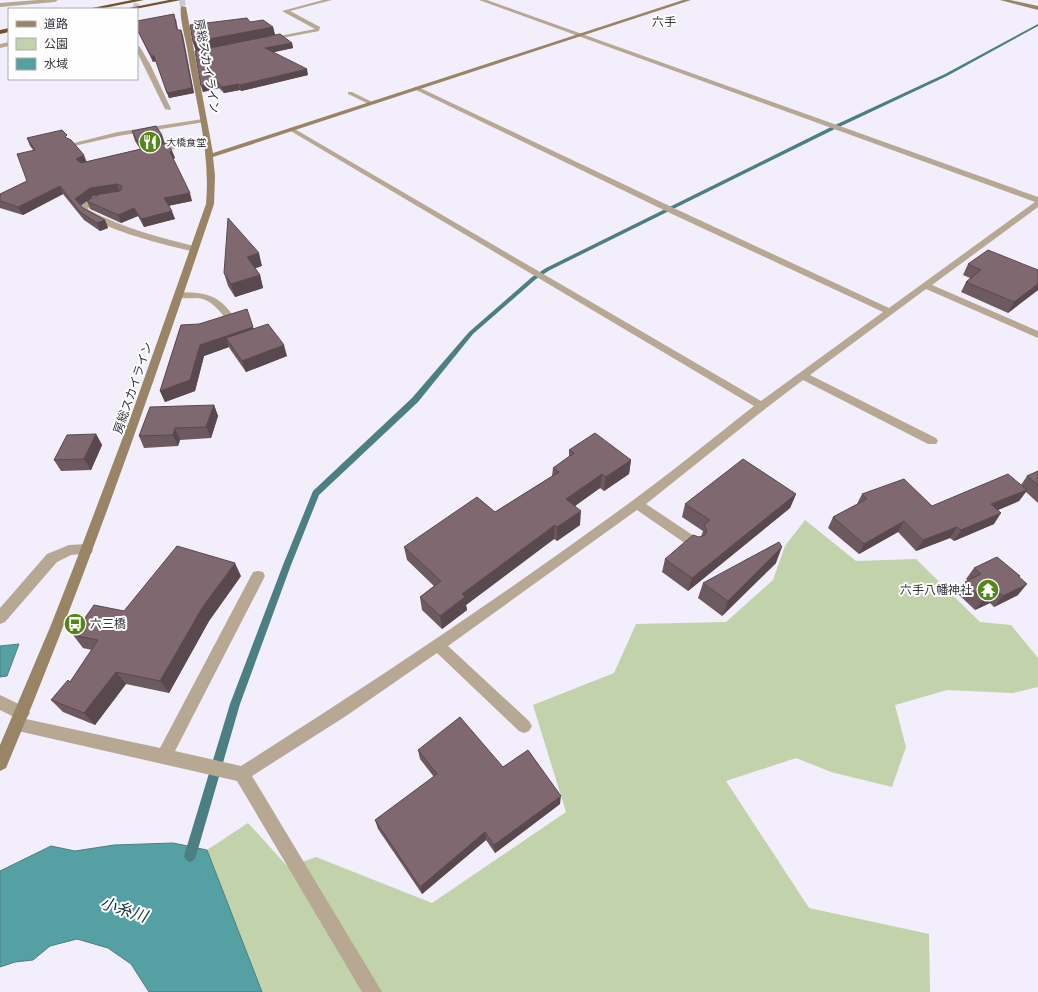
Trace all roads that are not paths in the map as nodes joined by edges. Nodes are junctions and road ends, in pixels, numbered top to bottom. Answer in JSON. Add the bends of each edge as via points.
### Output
{"nodes":[{"id":1,"x":55,"y":0,"type":"edge"},
{"id":2,"x":141,"y":0,"type":"edge"},
{"id":3,"x":329,"y":0,"type":"edge"},
{"id":4,"x":482,"y":0,"type":"edge"},
{"id":5,"x":688,"y":0,"type":"edge"},
{"id":6,"x":1003,"y":0,"type":"edge"},
{"id":7,"x":8,"y":2,"type":"edge"},
{"id":8,"x":181,"y":3,"type":"edge"},
{"id":9,"x":0,"y":5,"type":"edge"},
{"id":10,"x":96,"y":8,"type":"edge"},
{"id":11,"x":137,"y":8,"type":"edge"},
{"id":12,"x":1038,"y":8,"type":"edge"},
{"id":13,"x":579,"y":35,"type":"junction"},
{"id":14,"x":259,"y":41,"type":"edge"},
{"id":15,"x":138,"y":49,"type":"edge"},
{"id":16,"x":416,"y":88,"type":"junction"},
{"id":17,"x":350,"y":93,"type":"dead end"},
{"id":18,"x":371,"y":103,"type":"junction"},
{"id":19,"x":168,"y":108,"type":"dead end"},
{"id":20,"x":203,"y":120,"type":"junction"},
{"id":21,"x":292,"y":129,"type":"junction"},
{"id":22,"x":207,"y":139,"type":"junction"},
{"id":23,"x":74,"y":144,"type":"edge"},
{"id":24,"x":149,"y":153,"type":"edge"},
{"id":25,"x":210,"y":156,"type":"junction"},
{"id":26,"x":108,"y":196,"type":"edge"},
{"id":27,"x":1038,"y":200,"type":"edge"},
{"id":28,"x":1038,"y":203,"type":"edge"},
{"id":29,"x":195,"y":250,"type":"junction"},
{"id":30,"x":926,"y":286,"type":"junction"},
{"id":31,"x":179,"y":295,"type":"junction"},
{"id":32,"x":890,"y":312,"type":"junction"},
{"id":33,"x":233,"y":322,"type":"edge"},
{"id":34,"x":1038,"y":335,"type":"edge"},
{"id":35,"x":802,"y":375,"type":"junction"},
{"id":36,"x":761,"y":406,"type":"junction"},
{"id":37,"x":932,"y":441,"type":"dead end"},
{"id":38,"x":636,"y":504,"type":"junction"},
{"id":39,"x":696,"y":544,"type":"edge"},
{"id":40,"x":87,"y":549,"type":"junction"},
{"id":41,"x":258,"y":576,"type":"dead end"},
{"id":42,"x":0,"y":618,"type":"edge"},
{"id":43,"x":438,"y":645,"type":"junction"},
{"id":44,"x":0,"y":702,"type":"edge"},
{"id":45,"x":20,"y":718,"type":"junction"},
{"id":46,"x":524,"y":726,"type":"dead end"},
{"id":47,"x":169,"y":758,"type":"junction"},
{"id":48,"x":0,"y":763,"type":"edge"},
{"id":49,"x":238,"y":773,"type":"junction"},
{"id":50,"x":373,"y":992,"type":"edge"}],
"edges":[{"from":1,"to":7,"type":"street"},
{"from":2,"to":10,"type":"highway"},
{"from":3,"to":14,"type":"street","via":[[285,11],[318,28],[317,30]]},
{"from":4,"to":13,"type":"street"},
{"from":5,"to":13,"type":"main road"},
{"from":6,"to":12,"type":"main road"},
{"from":7,"to":9,"type":"street"},
{"from":8,"to":11,"type":"highway"},
{"from":8,"to":20,"type":"main road","name":"房総スカイライン","via":[[195,53]]},
{"from":13,"to":16,"type":"main road"},
{"from":13,"to":27,"type":"street"},
{"from":15,"to":19,"type":"street"},
{"from":16,"to":18,"type":"main road"},
{"from":16,"to":32,"type":"street"},
{"from":17,"to":18,"type":"street"},
{"from":18,"to":21,"type":"main road"},
{"from":20,"to":22,"type":"main road","name":"房総スカイライン"},
{"from":20,"to":23,"type":"street"},
{"from":21,"to":25,"type":"main road"},
{"from":21,"to":36,"type":"street"},
{"from":22,"to":24,"type":"street"},
{"from":22,"to":25,"type":"main road","name":"房総スカイライン"},
{"from":25,"to":29,"type":"main road","name":"房総スカイライン","via":[[210,204]]},
{"from":26,"to":29,"type":"street","via":[[92,201],[84,207],[86,211],[114,225]]},
{"from":28,"to":30,"type":"street"},
{"from":29,"to":31,"type":"main road","name":"房総スカイライン"},
{"from":30,"to":32,"type":"street"},
{"from":30,"to":34,"type":"street"},
{"from":31,"to":33,"type":"street","via":[[210,296]]},
{"from":31,"to":40,"type":"main road","name":"房総スカイライン","via":[[138,416]]},
{"from":32,"to":35,"type":"street"},
{"from":35,"to":36,"type":"street"},
{"from":35,"to":37,"type":"street"},
{"from":36,"to":38,"type":"street"},
{"from":38,"to":39,"type":"street"},
{"from":38,"to":43,"type":"street"},
{"from":40,"to":42,"type":"street","via":[[69,550],[52,558]]},
{"from":40,"to":45,"type":"main road","name":"房総スカイライン"},
{"from":41,"to":47,"type":"street"},
{"from":43,"to":46,"type":"street"},
{"from":43,"to":49,"type":"street","via":[[342,711]]},
{"from":44,"to":45,"type":"street"},
{"from":45,"to":47,"type":"street"},
{"from":45,"to":48,"type":"main road","name":"房総スカイライン"},
{"from":47,"to":49,"type":"street"},
{"from":49,"to":50,"type":"street"}]}
